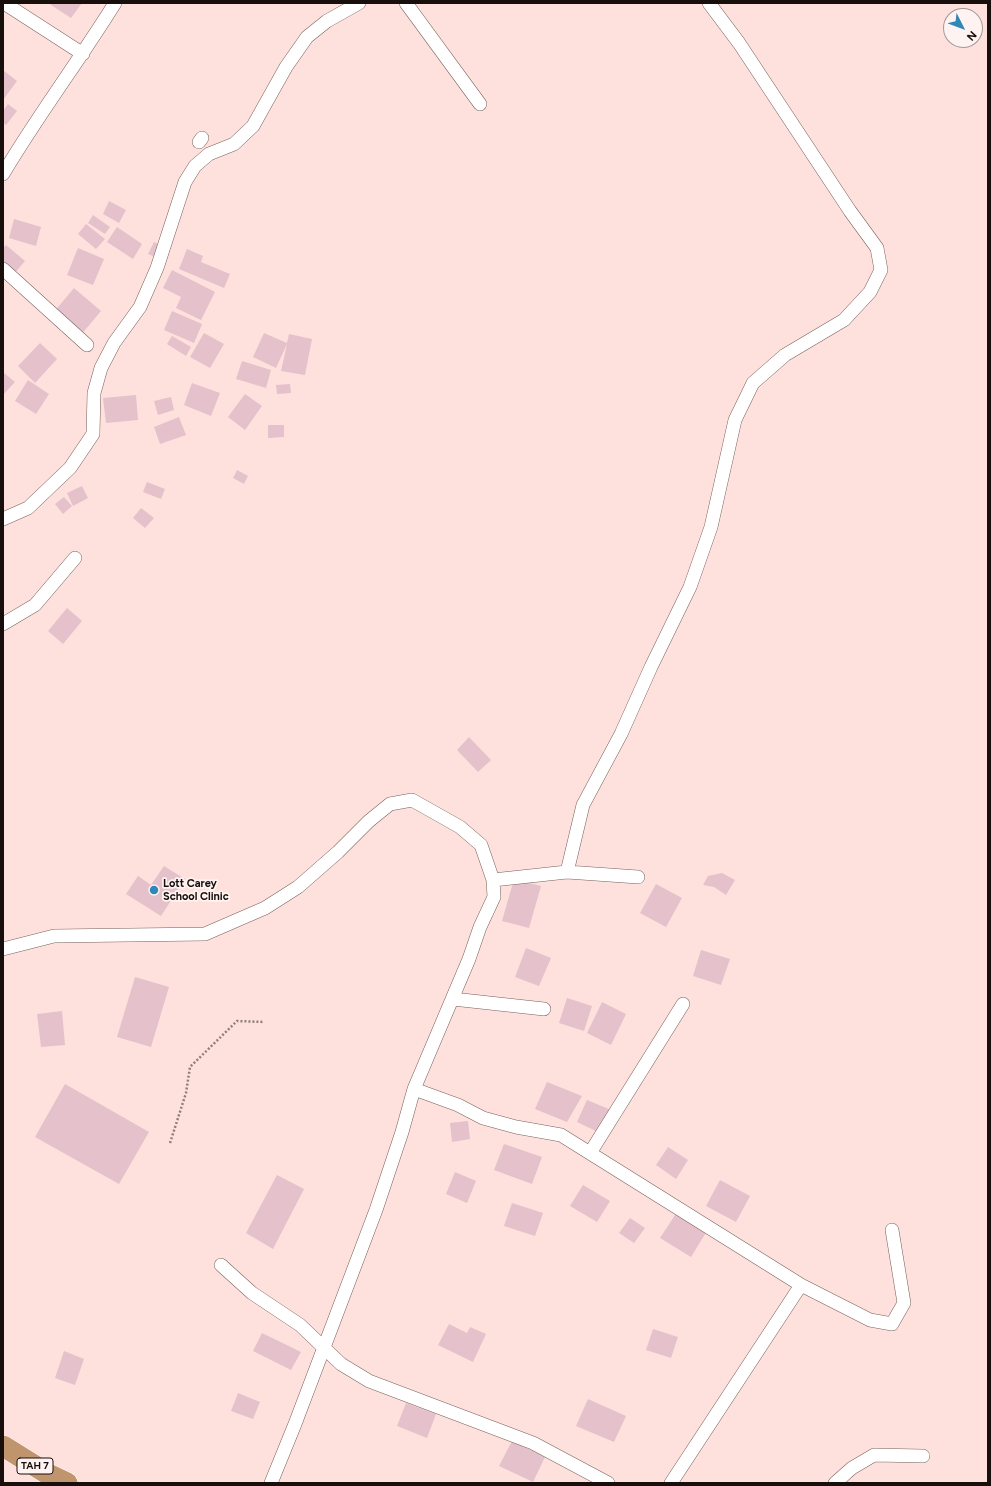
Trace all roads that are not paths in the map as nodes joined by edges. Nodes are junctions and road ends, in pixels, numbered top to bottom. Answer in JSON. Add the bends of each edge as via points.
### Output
{"nodes":[{"id":1,"x":4,"y":3,"type":"edge"},
{"id":2,"x":115,"y":3,"type":"edge"},
{"id":3,"x":359,"y":3,"type":"edge"},
{"id":4,"x":406,"y":3,"type":"edge"},
{"id":5,"x":709,"y":3,"type":"edge"},
{"id":6,"x":83,"y":54,"type":"junction"},
{"id":7,"x":480,"y":104,"type":"dead end"},
{"id":8,"x":3,"y":174,"type":"edge"},
{"id":9,"x":3,"y":269,"type":"edge"},
{"id":10,"x":88,"y":346,"type":"dead end"},
{"id":11,"x":3,"y":520,"type":"edge"},
{"id":12,"x":75,"y":558,"type":"dead end"},
{"id":13,"x":3,"y":624,"type":"edge"},
{"id":14,"x":567,"y":872,"type":"junction"},
{"id":15,"x":638,"y":877,"type":"dead end"},
{"id":16,"x":493,"y":880,"type":"junction"},
{"id":17,"x":3,"y":948,"type":"edge"},
{"id":18,"x":453,"y":999,"type":"junction"},
{"id":19,"x":683,"y":1004,"type":"dead end"},
{"id":20,"x":544,"y":1009,"type":"dead end"},
{"id":21,"x":414,"y":1090,"type":"junction"},
{"id":22,"x":590,"y":1153,"type":"junction"},
{"id":23,"x":892,"y":1230,"type":"dead end"},
{"id":24,"x":221,"y":1265,"type":"dead end"},
{"id":25,"x":801,"y":1284,"type":"junction"},
{"id":26,"x":324,"y":1348,"type":"junction"},
{"id":27,"x":3,"y":1446,"type":"edge"},
{"id":28,"x":923,"y":1456,"type":"dead end"},
{"id":29,"x":67,"y":1483,"type":"edge"},
{"id":30,"x":270,"y":1483,"type":"edge"},
{"id":31,"x":608,"y":1483,"type":"edge"},
{"id":32,"x":671,"y":1483,"type":"edge"},
{"id":33,"x":835,"y":1483,"type":"edge"}],
"edges":[{"from":1,"to":6,"type":"street"},
{"from":2,"to":6,"type":"street"},
{"from":3,"to":11,"type":"street","via":[[327,21],[307,37],[286,67],[253,126],[234,144],[209,154],[195,166],[185,182],[157,268],[140,307],[114,343],[101,368],[94,393],[93,434],[70,468],[28,508]]},
{"from":4,"to":7,"type":"street"},
{"from":5,"to":14,"type":"street","via":[[739,43],[877,248],[880,270],[870,292],[844,320],[785,355],[753,383],[735,420],[711,527],[690,587],[650,667],[621,734],[583,806]]},
{"from":6,"to":8,"type":"street","via":[[24,138]]},
{"from":9,"to":10,"type":"street"},
{"from":12,"to":13,"type":"street","via":[[35,605]]},
{"from":14,"to":15,"type":"street"},
{"from":14,"to":16,"type":"street"},
{"from":16,"to":17,"type":"street","via":[[481,845],[460,827],[412,800],[390,804],[298,887],[265,908],[205,934],[54,936]]},
{"from":16,"to":18,"type":"street","via":[[494,897]]},
{"from":18,"to":20,"type":"street"},
{"from":18,"to":21,"type":"street"},
{"from":19,"to":22,"type":"street"},
{"from":21,"to":22,"type":"street","via":[[458,1105],[483,1118],[561,1135]]},
{"from":21,"to":26,"type":"street","via":[[376,1210]]},
{"from":22,"to":25,"type":"street"},
{"from":23,"to":25,"type":"street","via":[[904,1303],[892,1324],[870,1320]]},
{"from":24,"to":26,"type":"street","via":[[252,1293],[300,1325]]},
{"from":25,"to":32,"type":"street"},
{"from":26,"to":30,"type":"street"},
{"from":26,"to":31,"type":"street","via":[[341,1364],[369,1381],[533,1443]]},
{"from":27,"to":29,"type":"highway","number":"TAH 7"},
{"from":28,"to":33,"type":"street","via":[[874,1455],[852,1468]]}]}
